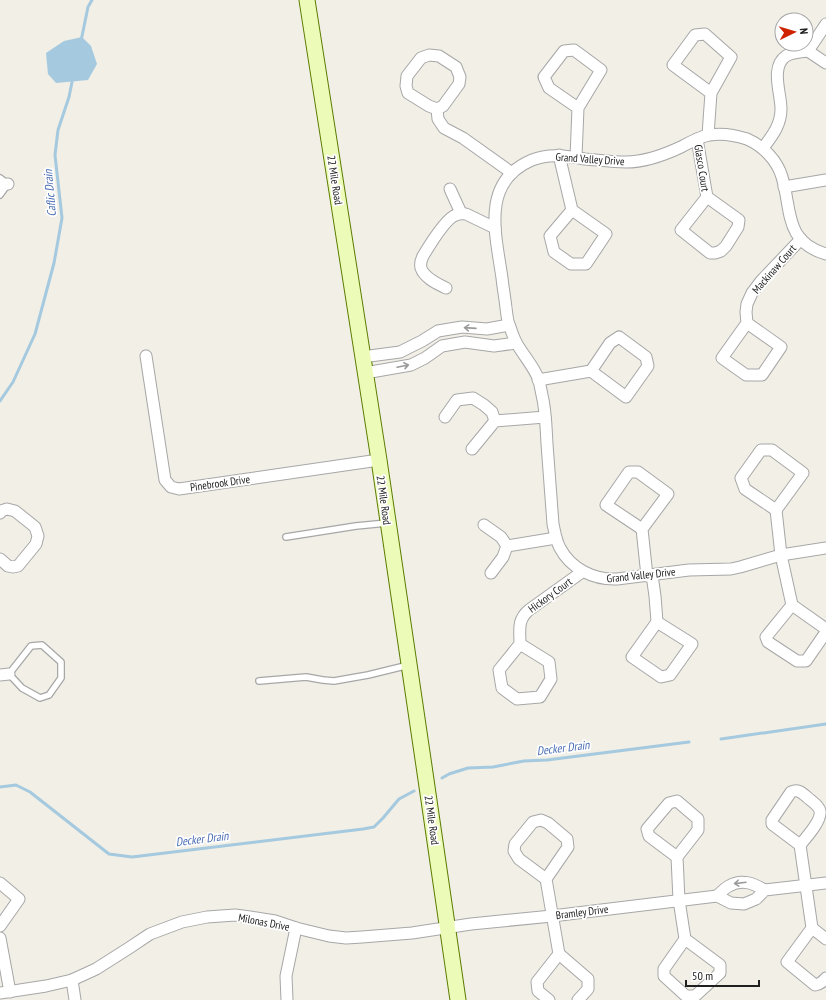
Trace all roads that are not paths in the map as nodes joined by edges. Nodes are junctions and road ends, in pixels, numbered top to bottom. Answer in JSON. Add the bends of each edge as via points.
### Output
{"nodes":[{"id":1,"x":307,"y":0,"type":"edge"},
{"id":2,"x":826,"y":24,"type":"edge"},
{"id":3,"x":814,"y":41,"type":"edge"},
{"id":4,"x":797,"y":52,"type":"edge"},
{"id":5,"x":811,"y":52,"type":"edge"},
{"id":6,"x":826,"y":63,"type":"edge"},
{"id":7,"x":711,"y":93,"type":"junction"},
{"id":8,"x":578,"y":108,"type":"junction"},
{"id":9,"x":437,"y":109,"type":"junction"},
{"id":10,"x":708,"y":135,"type":"junction"},
{"id":11,"x":697,"y":139,"type":"junction"},
{"id":12,"x":763,"y":148,"type":"junction"},
{"id":13,"x":560,"y":155,"type":"junction"},
{"id":14,"x":576,"y":158,"type":"junction"},
{"id":15,"x":512,"y":174,"type":"junction"},
{"id":16,"x":826,"y":180,"type":"edge"},
{"id":17,"x":3,"y":182,"type":"edge"},
{"id":18,"x":784,"y":187,"type":"junction"},
{"id":19,"x":450,"y":189,"type":"dead end"},
{"id":20,"x":0,"y":195,"type":"edge"},
{"id":21,"x":707,"y":196,"type":"junction"},
{"id":22,"x":572,"y":210,"type":"junction"},
{"id":23,"x":461,"y":214,"type":"junction"},
{"id":24,"x":495,"y":228,"type":"junction"},
{"id":25,"x":800,"y":239,"type":"junction"},
{"id":26,"x":826,"y":254,"type":"edge"},
{"id":27,"x":446,"y":288,"type":"dead end"},
{"id":28,"x":747,"y":323,"type":"junction"},
{"id":29,"x":509,"y":324,"type":"junction"},
{"id":30,"x":438,"y":331,"type":"junction"},
{"id":31,"x":516,"y":343,"type":"junction"},
{"id":32,"x":442,"y":346,"type":"junction"},
{"id":33,"x":146,"y":356,"type":"dead end"},
{"id":34,"x":362,"y":357,"type":"junction"},
{"id":35,"x":591,"y":371,"type":"junction"},
{"id":36,"x":365,"y":373,"type":"junction"},
{"id":37,"x":538,"y":380,"type":"junction"},
{"id":38,"x":445,"y":417,"type":"dead end"},
{"id":39,"x":545,"y":417,"type":"junction"},
{"id":40,"x":495,"y":421,"type":"junction"},
{"id":41,"x":472,"y":449,"type":"dead end"},
{"id":42,"x":379,"y":460,"type":"junction"},
{"id":43,"x":776,"y":510,"type":"junction"},
{"id":44,"x":0,"y":513,"type":"edge"},
{"id":45,"x":388,"y":523,"type":"junction"},
{"id":46,"x":484,"y":525,"type":"dead end"},
{"id":47,"x":642,"y":529,"type":"junction"},
{"id":48,"x":286,"y":536,"type":"dead end"},
{"id":49,"x":556,"y":538,"type":"junction"},
{"id":50,"x":507,"y":546,"type":"junction"},
{"id":51,"x":826,"y":548,"type":"edge"},
{"id":52,"x":781,"y":555,"type":"junction"},
{"id":53,"x":0,"y":559,"type":"edge"},
{"id":54,"x":582,"y":572,"type":"junction"},
{"id":55,"x":491,"y":573,"type":"dead end"},
{"id":56,"x":650,"y":576,"type":"junction"},
{"id":57,"x":792,"y":605,"type":"junction"},
{"id":58,"x":657,"y":622,"type":"junction"},
{"id":59,"x":826,"y":631,"type":"edge"},
{"id":60,"x":520,"y":644,"type":"junction"},
{"id":61,"x":409,"y":665,"type":"junction"},
{"id":62,"x":5,"y":674,"type":"edge"},
{"id":63,"x":259,"y":681,"type":"dead end"},
{"id":64,"x":800,"y":845,"type":"junction"},
{"id":65,"x":677,"y":857,"type":"junction"},
{"id":66,"x":546,"y":880,"type":"junction"},
{"id":67,"x":0,"y":883,"type":"edge"},
{"id":68,"x":826,"y":883,"type":"edge"},
{"id":69,"x":806,"y":885,"type":"junction"},
{"id":70,"x":765,"y":890,"type":"junction"},
{"id":71,"x":717,"y":896,"type":"junction"},
{"id":72,"x":679,"y":900,"type":"junction"},
{"id":73,"x":552,"y":916,"type":"junction"},
{"id":74,"x":0,"y":926,"type":"edge"},
{"id":75,"x":296,"y":928,"type":"junction"},
{"id":76,"x":447,"y":928,"type":"junction"},
{"id":77,"x":812,"y":928,"type":"junction"},
{"id":78,"x":0,"y":938,"type":"edge"},
{"id":79,"x":826,"y":939,"type":"edge"},
{"id":80,"x":685,"y":940,"type":"junction"},
{"id":81,"x":559,"y":954,"type":"junction"},
{"id":82,"x":826,"y":978,"type":"edge"},
{"id":83,"x":72,"y":980,"type":"junction"},
{"id":84,"x":5,"y":993,"type":"edge"},
{"id":85,"x":75,"y":1000,"type":"edge"},
{"id":86,"x":287,"y":1000,"type":"edge"},
{"id":87,"x":458,"y":1000,"type":"edge"},
{"id":88,"x":549,"y":1000,"type":"edge"},
{"id":89,"x":578,"y":1000,"type":"edge"}],
"edges":[{"from":1,"to":34,"type":"street","name":"22 Mile Road"},
{"from":2,"to":3,"type":"street"},
{"from":4,"to":12,"type":"street","via":[[786,56],[778,66],[781,109],[779,123]]},
{"from":5,"to":6,"type":"street"},
{"from":7,"to":7,"type":"street","via":[[731,57],[705,34],[695,35],[673,65]]},
{"from":7,"to":10,"type":"street"},
{"from":8,"to":8,"type":"street","via":[[601,70],[574,50],[564,51],[544,77],[549,88]]},
{"from":8,"to":14,"type":"street"},
{"from":9,"to":9,"type":"street","via":[[443,106],[460,84],[460,77],[456,67],[439,56],[429,55],[421,58],[407,76],[406,86],[408,93]]},
{"from":9,"to":15,"type":"street","via":[[438,119],[444,128],[463,138]]},
{"from":10,"to":11,"type":"street","name":"Grand Valley Drive"},
{"from":10,"to":12,"type":"street","name":"Grand Valley Drive","via":[[735,136]]},
{"from":11,"to":14,"type":"street","name":"Grand Valley Drive","via":[[670,152],[638,162]]},
{"from":11,"to":21,"type":"street","name":"Glasco Court"},
{"from":12,"to":18,"type":"street","name":"Grand Valley Drive","via":[[778,166]]},
{"from":13,"to":14,"type":"street","name":"Grand Valley Drive"},
{"from":13,"to":15,"type":"street","name":"Grand Valley Drive","via":[[531,161]]},
{"from":13,"to":22,"type":"street"},
{"from":15,"to":24,"type":"street","name":"Grand Valley Drive","via":[[505,181],[497,198]]},
{"from":16,"to":18,"type":"street"},
{"from":17,"to":20,"type":"lane"},
{"from":18,"to":25,"type":"street","name":"Grand Valley Drive","via":[[790,219]]},
{"from":19,"to":23,"type":"street"},
{"from":21,"to":21,"type":"street","name":"Glasco Court","via":[[681,230],[710,253],[715,253],[726,246],[738,227],[739,220]]},
{"from":22,"to":22,"type":"street","via":[[606,234],[586,264],[571,264],[554,252],[550,236]]},
{"from":23,"to":24,"type":"street"},
{"from":23,"to":27,"type":"street","via":[[449,219],[420,263],[424,274]]},
{"from":24,"to":29,"type":"street","name":"Grand Valley Drive"},
{"from":25,"to":26,"type":"street","name":"Grand Valley Drive"},
{"from":25,"to":28,"type":"street","name":"Mackinaw Court","via":[[752,293],[747,304]]},
{"from":28,"to":28,"type":"street","via":[[781,346],[762,374],[746,375],[722,358]]},
{"from":29,"to":30,"type":"street","one_way":true,"via":[[488,329],[462,327]]},
{"from":29,"to":31,"type":"street","name":"Grand Valley Drive"},
{"from":30,"to":32,"type":"street"},
{"from":30,"to":34,"type":"street","via":[[400,352]]},
{"from":31,"to":32,"type":"street","via":[[494,346],[465,342]]},
{"from":31,"to":37,"type":"street","name":"Grand Valley Drive"},
{"from":36,"to":32,"type":"street","one_way":true,"via":[[411,365]]},
{"from":33,"to":42,"type":"street","name":"Pinebrook Drive","via":[[165,480],[171,487],[179,489]]},
{"from":34,"to":36,"type":"street","name":"22 Mile Road"},
{"from":35,"to":35,"type":"street","via":[[626,397],[648,366],[646,357],[618,337],[610,343]]},
{"from":35,"to":37,"type":"street"},
{"from":36,"to":42,"type":"street","name":"22 Mile Road"},
{"from":37,"to":39,"type":"street","name":"Grand Valley Drive"},
{"from":38,"to":40,"type":"street","via":[[457,400],[473,398],[492,412]]},
{"from":39,"to":40,"type":"street"},
{"from":39,"to":49,"type":"street","name":"Grand Valley Drive"},
{"from":40,"to":41,"type":"street"},
{"from":42,"to":45,"type":"street","name":"22 Mile Road"},
{"from":43,"to":43,"type":"street","via":[[803,473],[772,450],[761,450],[741,478],[745,489]]},
{"from":43,"to":52,"type":"street"},
{"from":44,"to":53,"type":"street","via":[[7,509],[15,511],[35,527],[38,536],[36,544],[18,566],[13,568]]},
{"from":45,"to":48,"type":"lane"},
{"from":45,"to":61,"type":"street","name":"22 Mile Road"},
{"from":46,"to":50,"type":"street","via":[[501,537]]},
{"from":47,"to":47,"type":"street","via":[[668,494],[638,472],[629,472],[606,504]]},
{"from":47,"to":56,"type":"street"},
{"from":49,"to":50,"type":"street"},
{"from":49,"to":54,"type":"street","name":"Grand Valley Drive","via":[[565,556]]},
{"from":50,"to":55,"type":"street","via":[[503,557]]},
{"from":51,"to":52,"type":"street","name":"Grand Valley Drive"},
{"from":52,"to":56,"type":"street","name":"Grand Valley Drive","via":[[731,569],[689,570]]},
{"from":52,"to":57,"type":"street"},
{"from":54,"to":56,"type":"street","name":"Grand Valley Drive","via":[[606,580]]},
{"from":54,"to":60,"type":"street","name":"Hickory Court","via":[[524,614],[520,621]]},
{"from":56,"to":58,"type":"street"},
{"from":57,"to":59,"type":"street"},
{"from":57,"to":59,"type":"street","via":[[766,637],[768,642],[797,662],[806,661]]},
{"from":58,"to":58,"type":"street","via":[[692,644],[670,675],[662,677],[632,657]]},
{"from":60,"to":60,"type":"street","via":[[549,662],[551,679],[540,697],[517,700],[502,688],[500,670]]},
{"from":61,"to":63,"type":"lane","via":[[334,681],[306,677]]},
{"from":61,"to":76,"type":"street","name":"22 Mile Road"},
{"from":62,"to":62,"type":"lane","via":[[40,698],[49,695],[60,678],[61,662],[42,645],[31,646]]},
{"from":64,"to":64,"type":"street","via":[[772,824],[772,820],[795,790],[800,791],[818,806],[820,811],[820,818]]},
{"from":64,"to":69,"type":"street"},
{"from":65,"to":65,"type":"street","via":[[698,830],[698,818],[677,801],[669,803],[648,829],[649,836]]},
{"from":65,"to":72,"type":"street"},
{"from":66,"to":66,"type":"street","via":[[568,847],[567,839],[548,823],[540,820],[533,822],[515,844],[514,851],[519,859]]},
{"from":66,"to":73,"type":"street"},
{"from":67,"to":74,"type":"street","via":[[19,899]]},
{"from":68,"to":69,"type":"street","name":"Bramley Drive"},
{"from":69,"to":70,"type":"street","name":"Bramley Drive"},
{"from":69,"to":77,"type":"street"},
{"from":70,"to":71,"type":"street","name":"Bramley Drive","via":[[744,904],[731,903]]},
{"from":70,"to":71,"type":"street","name":"Bramley Drive","one_way":true,"via":[[755,884],[742,882],[730,885]]},
{"from":71,"to":72,"type":"street","name":"Bramley Drive"},
{"from":72,"to":73,"type":"street","name":"Bramley Drive"},
{"from":72,"to":80,"type":"street"},
{"from":73,"to":76,"type":"street","name":"Bramley Drive"},
{"from":73,"to":81,"type":"street"},
{"from":75,"to":76,"type":"street","name":"Milonas Drive","via":[[346,938]]},
{"from":75,"to":83,"type":"street","name":"Milonas Drive","via":[[250,916],[207,917],[182,922],[150,934],[96,969]]},
{"from":75,"to":86,"type":"street","via":[[286,976]]},
{"from":76,"to":87,"type":"street","name":"22 Mile Road"},
{"from":77,"to":79,"type":"street"},
{"from":77,"to":82,"type":"street","via":[[787,962],[815,985]]},
{"from":78,"to":84,"type":"street"},
{"from":80,"to":80,"type":"street","via":[[664,969],[664,976],[686,996],[695,996],[720,973],[720,965]]},
{"from":81,"to":88,"type":"street","via":[[537,982],[538,991]]},
{"from":81,"to":89,"type":"street","via":[[588,979],[588,989]]},
{"from":83,"to":84,"type":"street","name":"Milonas Drive"},
{"from":83,"to":85,"type":"street"}]}
